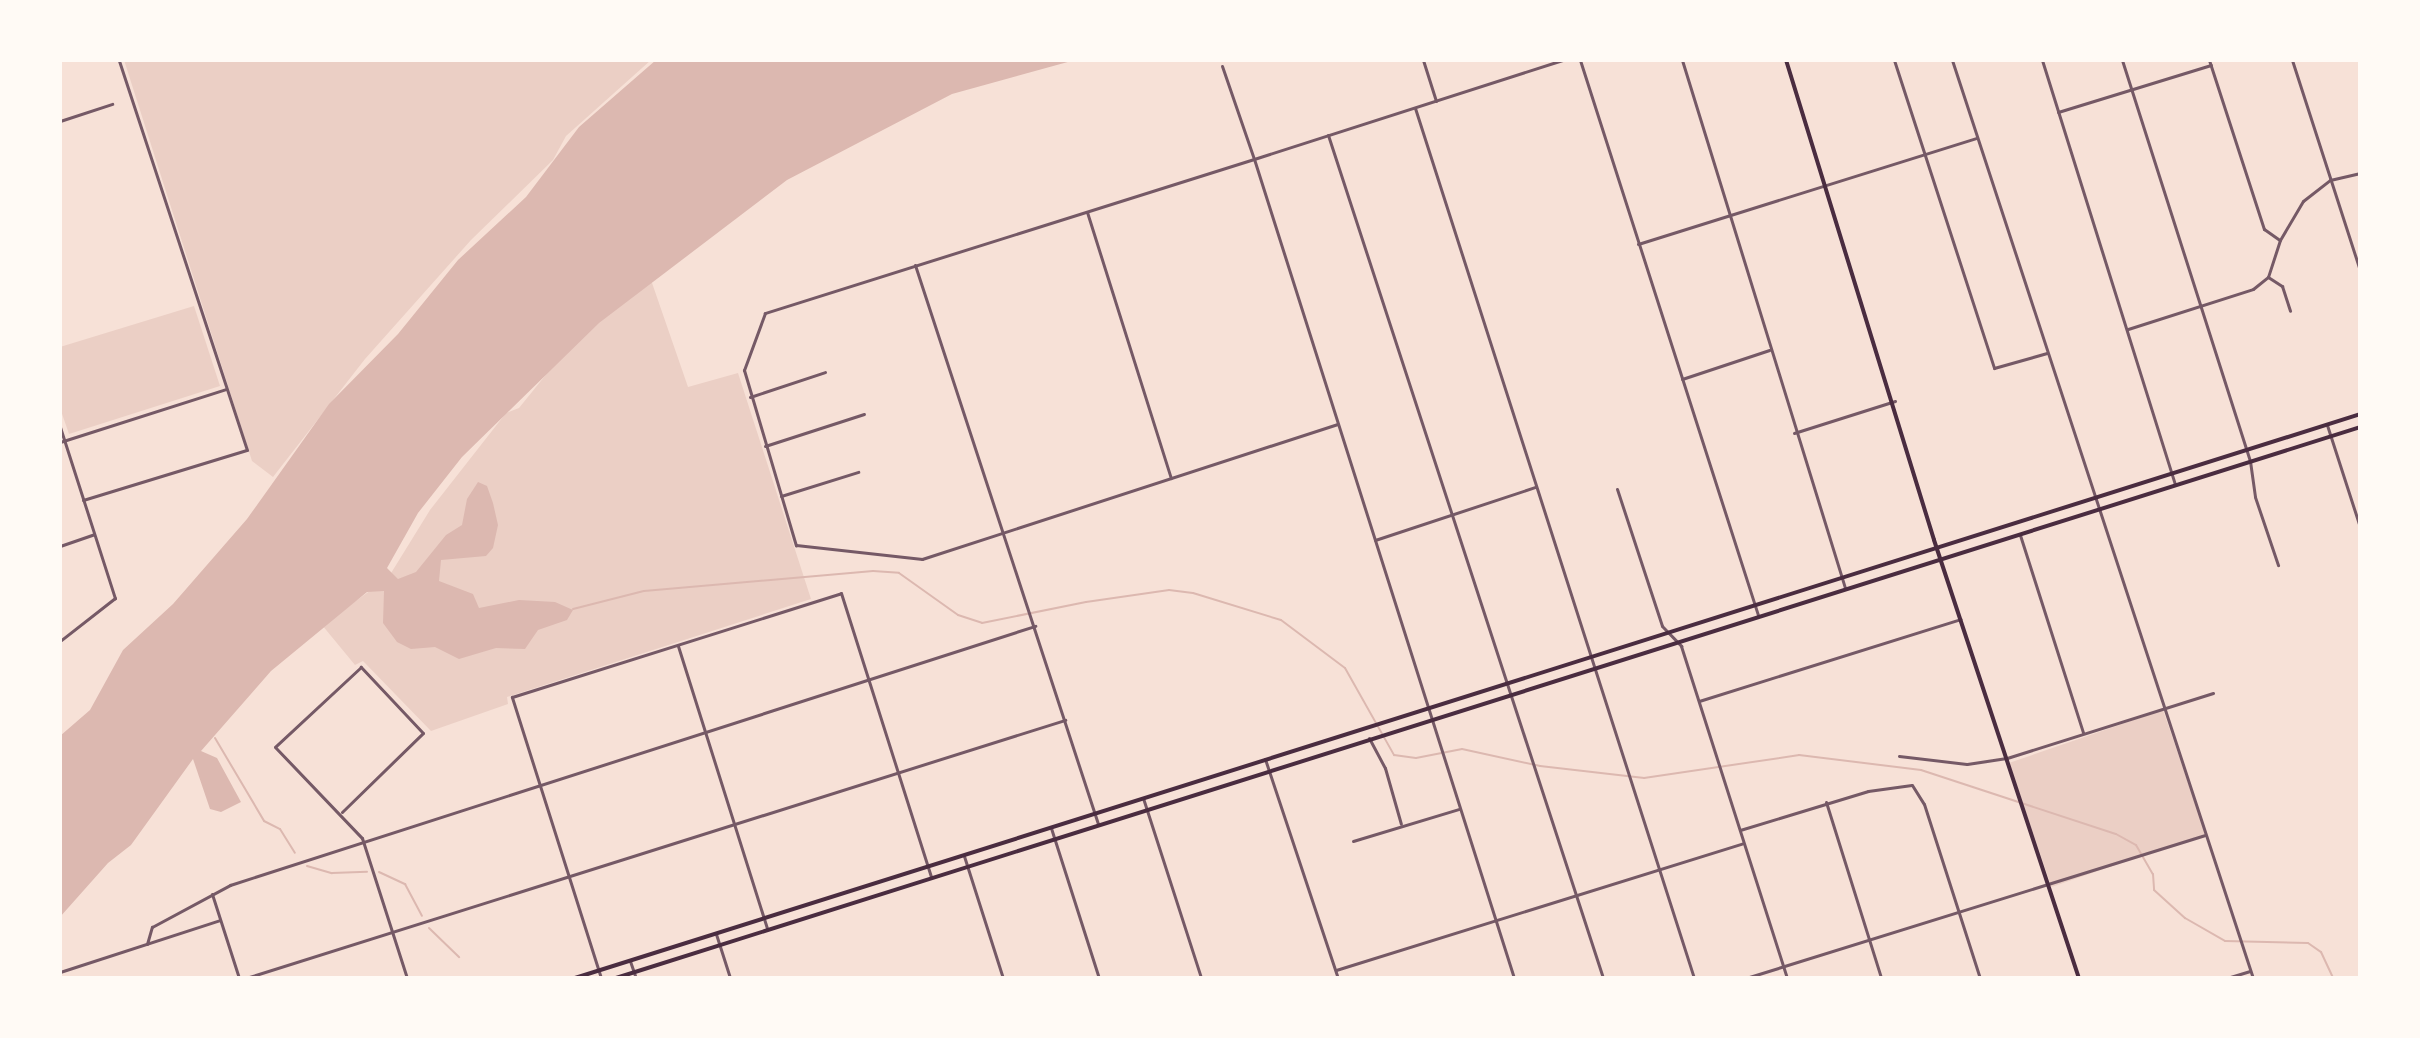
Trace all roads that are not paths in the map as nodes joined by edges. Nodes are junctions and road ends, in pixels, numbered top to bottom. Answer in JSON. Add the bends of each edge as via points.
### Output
{"nodes":[{"id":1,"x":119,"y":60,"type":"edge"},
{"id":2,"x":1423,"y":60,"type":"edge"},
{"id":3,"x":1562,"y":60,"type":"edge"},
{"id":4,"x":1580,"y":60,"type":"edge"},
{"id":5,"x":1682,"y":60,"type":"edge"},
{"id":6,"x":1786,"y":60,"type":"edge"},
{"id":7,"x":1894,"y":60,"type":"edge"},
{"id":8,"x":1952,"y":60,"type":"edge"},
{"id":9,"x":2042,"y":60,"type":"edge"},
{"id":10,"x":2122,"y":60,"type":"edge"},
{"id":11,"x":2292,"y":60,"type":"edge"},
{"id":12,"x":2210,"y":62,"type":"edge"},
{"id":13,"x":1222,"y":66,"type":"dead end"},
{"id":14,"x":2131,"y":91,"type":"junction"},
{"id":15,"x":1436,"y":101,"type":"junction"},
{"id":16,"x":112,"y":104,"type":"dead end"},
{"id":17,"x":1415,"y":108,"type":"junction"},
{"id":18,"x":2058,"y":112,"type":"junction"},
{"id":19,"x":60,"y":121,"type":"edge"},
{"id":20,"x":1328,"y":135,"type":"junction"},
{"id":21,"x":1977,"y":138,"type":"junction"},
{"id":22,"x":1924,"y":153,"type":"junction"},
{"id":23,"x":1254,"y":159,"type":"junction"},
{"id":24,"x":2360,"y":173,"type":"edge"},
{"id":25,"x":2330,"y":180,"type":"junction"},
{"id":26,"x":1826,"y":185,"type":"junction"},
{"id":27,"x":1087,"y":212,"type":"junction"},
{"id":28,"x":1731,"y":214,"type":"junction"},
{"id":29,"x":2280,"y":240,"type":"junction"},
{"id":30,"x":1638,"y":244,"type":"junction"},
{"id":31,"x":915,"y":265,"type":"junction"},
{"id":32,"x":2360,"y":271,"type":"edge"},
{"id":33,"x":2268,"y":277,"type":"junction"},
{"id":34,"x":2202,"y":307,"type":"junction"},
{"id":35,"x":2290,"y":311,"type":"dead end"},
{"id":36,"x":2128,"y":329,"type":"junction"},
{"id":37,"x":1769,"y":350,"type":"junction"},
{"id":38,"x":2047,"y":353,"type":"junction"},
{"id":39,"x":825,"y":372,"type":"dead end"},
{"id":40,"x":1682,"y":379,"type":"junction"},
{"id":41,"x":226,"y":389,"type":"junction"},
{"id":42,"x":750,"y":397,"type":"junction"},
{"id":43,"x":1895,"y":401,"type":"junction"},
{"id":44,"x":864,"y":414,"type":"dead end"},
{"id":45,"x":2360,"y":414,"type":"edge"},
{"id":46,"x":1338,"y":424,"type":"junction"},
{"id":47,"x":2327,"y":425,"type":"junction"},
{"id":48,"x":60,"y":427,"type":"edge"},
{"id":49,"x":2360,"y":427,"type":"edge"},
{"id":50,"x":1794,"y":433,"type":"junction"},
{"id":51,"x":2330,"y":436,"type":"junction"},
{"id":52,"x":62,"y":442,"type":"edge"},
{"id":53,"x":765,"y":446,"type":"junction"},
{"id":54,"x":2247,"y":450,"type":"junction"},
{"id":55,"x":2250,"y":461,"type":"junction"},
{"id":56,"x":858,"y":472,"type":"dead end"},
{"id":57,"x":2173,"y":473,"type":"junction"},
{"id":58,"x":1171,"y":478,"type":"junction"},
{"id":59,"x":2175,"y":485,"type":"junction"},
{"id":60,"x":1536,"y":486,"type":"junction"},
{"id":61,"x":1617,"y":489,"type":"dead end"},
{"id":62,"x":781,"y":496,"type":"junction"},
{"id":63,"x":2094,"y":498,"type":"junction"},
{"id":64,"x":83,"y":500,"type":"junction"},
{"id":65,"x":2098,"y":511,"type":"junction"},
{"id":66,"x":2040,"y":514,"type":"junction"},
{"id":67,"x":1452,"y":515,"type":"junction"},
{"id":68,"x":2045,"y":527,"type":"junction"},
{"id":69,"x":2360,"y":527,"type":"edge"},
{"id":70,"x":1004,"y":531,"type":"junction"},
{"id":71,"x":94,"y":534,"type":"junction"},
{"id":72,"x":2020,"y":535,"type":"junction"},
{"id":73,"x":1375,"y":540,"type":"junction"},
{"id":74,"x":60,"y":546,"type":"edge"},
{"id":75,"x":1936,"y":546,"type":"junction"},
{"id":76,"x":1940,"y":560,"type":"junction"},
{"id":77,"x":2278,"y":565,"type":"dead end"},
{"id":78,"x":1841,"y":577,"type":"junction"},
{"id":79,"x":1845,"y":588,"type":"junction"},
{"id":80,"x":1755,"y":604,"type":"junction"},
{"id":81,"x":1758,"y":615,"type":"junction"},
{"id":82,"x":1960,"y":619,"type":"junction"},
{"id":83,"x":1035,"y":626,"type":"junction"},
{"id":84,"x":1668,"y":632,"type":"junction"},
{"id":85,"x":1676,"y":640,"type":"junction"},
{"id":86,"x":60,"y":641,"type":"edge"},
{"id":87,"x":678,"y":646,"type":"junction"},
{"id":88,"x":1590,"y":656,"type":"junction"},
{"id":89,"x":1594,"y":667,"type":"junction"},
{"id":90,"x":869,"y":680,"type":"junction"},
{"id":91,"x":1508,"y":682,"type":"junction"},
{"id":92,"x":1511,"y":693,"type":"junction"},
{"id":93,"x":2213,"y":693,"type":"dead end"},
{"id":94,"x":1699,"y":701,"type":"junction"},
{"id":95,"x":1428,"y":708,"type":"junction"},
{"id":96,"x":2163,"y":710,"type":"junction"},
{"id":97,"x":1431,"y":719,"type":"junction"},
{"id":98,"x":1065,"y":720,"type":"junction"},
{"id":99,"x":705,"y":731,"type":"junction"},
{"id":100,"x":2084,"y":734,"type":"junction"},
{"id":101,"x":1370,"y":738,"type":"junction"},
{"id":102,"x":1899,"y":756,"type":"dead end"},
{"id":103,"x":2007,"y":758,"type":"junction"},
{"id":104,"x":1265,"y":759,"type":"junction"},
{"id":105,"x":1269,"y":770,"type":"junction"},
{"id":106,"x":898,"y":773,"type":"junction"},
{"id":107,"x":540,"y":784,"type":"junction"},
{"id":108,"x":1143,"y":798,"type":"junction"},
{"id":109,"x":1826,"y":802,"type":"junction"},
{"id":110,"x":1459,"y":809,"type":"junction"},
{"id":111,"x":1147,"y":811,"type":"junction"},
{"id":112,"x":342,"y":812,"type":"junction"},
{"id":113,"x":1094,"y":813,"type":"junction"},
{"id":114,"x":734,"y":824,"type":"junction"},
{"id":115,"x":1401,"y":825,"type":"junction"},
{"id":116,"x":1098,"y":826,"type":"junction"},
{"id":117,"x":1051,"y":828,"type":"junction"},
{"id":118,"x":1739,"y":830,"type":"junction"},
{"id":119,"x":2206,"y":834,"type":"junction"},
{"id":120,"x":362,"y":838,"type":"junction"},
{"id":121,"x":1055,"y":839,"type":"junction"},
{"id":122,"x":1353,"y":841,"type":"dead end"},
{"id":123,"x":1743,"y":843,"type":"junction"},
{"id":124,"x":963,"y":855,"type":"junction"},
{"id":125,"x":967,"y":866,"type":"junction"},
{"id":126,"x":928,"y":867,"type":"junction"},
{"id":127,"x":1659,"y":869,"type":"junction"},
{"id":128,"x":568,"y":875,"type":"junction"},
{"id":129,"x":931,"y":877,"type":"junction"},
{"id":130,"x":2047,"y":883,"type":"junction"},
{"id":131,"x":212,"y":894,"type":"junction"},
{"id":132,"x":1576,"y":896,"type":"junction"},
{"id":133,"x":1958,"y":911,"type":"junction"},
{"id":134,"x":764,"y":919,"type":"junction"},
{"id":135,"x":220,"y":920,"type":"junction"},
{"id":136,"x":1495,"y":921,"type":"junction"},
{"id":137,"x":767,"y":929,"type":"junction"},
{"id":138,"x":393,"y":932,"type":"junction"},
{"id":139,"x":716,"y":934,"type":"junction"},
{"id":140,"x":1869,"y":941,"type":"junction"},
{"id":141,"x":147,"y":944,"type":"junction"},
{"id":142,"x":720,"y":944,"type":"junction"},
{"id":143,"x":630,"y":961,"type":"junction"},
{"id":144,"x":1783,"y":966,"type":"junction"},
{"id":145,"x":599,"y":970,"type":"junction"},
{"id":146,"x":1336,"y":970,"type":"junction"},
{"id":147,"x":2251,"y":971,"type":"junction"},
{"id":148,"x":60,"y":972,"type":"edge"},
{"id":149,"x":635,"y":975,"type":"edge"},
{"id":150,"x":239,"y":978,"type":"edge"},
{"id":151,"x":246,"y":978,"type":"edge"},
{"id":152,"x":407,"y":978,"type":"edge"},
{"id":153,"x":575,"y":978,"type":"edge"},
{"id":154,"x":601,"y":978,"type":"edge"},
{"id":155,"x":616,"y":978,"type":"edge"},
{"id":156,"x":730,"y":978,"type":"edge"},
{"id":157,"x":1003,"y":978,"type":"edge"},
{"id":158,"x":1099,"y":978,"type":"edge"},
{"id":159,"x":1201,"y":978,"type":"edge"},
{"id":160,"x":1338,"y":978,"type":"edge"},
{"id":161,"x":1514,"y":978,"type":"edge"},
{"id":162,"x":1603,"y":978,"type":"edge"},
{"id":163,"x":1694,"y":978,"type":"edge"},
{"id":164,"x":1746,"y":978,"type":"edge"},
{"id":165,"x":1787,"y":978,"type":"edge"},
{"id":166,"x":1881,"y":978,"type":"edge"},
{"id":167,"x":1980,"y":978,"type":"edge"},
{"id":168,"x":2079,"y":978,"type":"edge"},
{"id":169,"x":2227,"y":978,"type":"edge"},
{"id":170,"x":2253,"y":978,"type":"edge"}],
"edges":[{"from":1,"to":41,"type":"street"},
{"from":2,"to":15,"type":"street"},
{"from":3,"to":15,"type":"street"},
{"from":4,"to":30,"type":"street"},
{"from":5,"to":28,"type":"street"},
{"from":6,"to":26,"type":"main road"},
{"from":7,"to":22,"type":"street"},
{"from":8,"to":21,"type":"street"},
{"from":9,"to":18,"type":"street"},
{"from":10,"to":14,"type":"street"},
{"from":11,"to":25,"type":"street"},
{"from":12,"to":14,"type":"street"},
{"from":12,"to":29,"type":"street","via":[[2264,229]]},
{"from":13,"to":23,"type":"street"},
{"from":14,"to":18,"type":"street"},
{"from":14,"to":34,"type":"street"},
{"from":15,"to":17,"type":"street"},
{"from":16,"to":19,"type":"street"},
{"from":17,"to":20,"type":"street"},
{"from":17,"to":60,"type":"street"},
{"from":18,"to":36,"type":"street"},
{"from":20,"to":23,"type":"street"},
{"from":20,"to":67,"type":"street"},
{"from":21,"to":22,"type":"street"},
{"from":21,"to":38,"type":"street"},
{"from":22,"to":26,"type":"street"},
{"from":22,"to":38,"type":"street","via":[[1994,368]]},
{"from":23,"to":27,"type":"street"},
{"from":23,"to":46,"type":"street"},
{"from":24,"to":25,"type":"street"},
{"from":25,"to":29,"type":"street","via":[[2303,201]]},
{"from":25,"to":32,"type":"street"},
{"from":26,"to":28,"type":"street"},
{"from":26,"to":43,"type":"main road"},
{"from":27,"to":31,"type":"street"},
{"from":27,"to":58,"type":"street"},
{"from":28,"to":30,"type":"street"},
{"from":28,"to":37,"type":"street"},
{"from":29,"to":33,"type":"street"},
{"from":30,"to":40,"type":"street"},
{"from":31,"to":42,"type":"street","via":[[765,313],[744,370]]},
{"from":31,"to":70,"type":"street"},
{"from":33,"to":34,"type":"street","via":[[2253,289]]},
{"from":33,"to":35,"type":"street","via":[[2282,286]]},
{"from":34,"to":36,"type":"street"},
{"from":34,"to":54,"type":"street"},
{"from":36,"to":57,"type":"street"},
{"from":37,"to":40,"type":"street"},
{"from":37,"to":50,"type":"street"},
{"from":38,"to":63,"type":"street"},
{"from":39,"to":42,"type":"street"},
{"from":40,"to":80,"type":"street"},
{"from":41,"to":52,"type":"street"},
{"from":41,"to":64,"type":"street","via":[[247,450]]},
{"from":42,"to":53,"type":"street"},
{"from":43,"to":50,"type":"street"},
{"from":43,"to":75,"type":"main road"},
{"from":44,"to":53,"type":"street"},
{"from":45,"to":47,"type":"main road"},
{"from":46,"to":58,"type":"street"},
{"from":46,"to":73,"type":"street"},
{"from":47,"to":51,"type":"street"},
{"from":47,"to":54,"type":"main road"},
{"from":48,"to":52,"type":"street"},
{"from":49,"to":51,"type":"main road"},
{"from":50,"to":78,"type":"street"},
{"from":51,"to":55,"type":"main road"},
{"from":51,"to":69,"type":"street"},
{"from":52,"to":64,"type":"street"},
{"from":53,"to":62,"type":"street"},
{"from":54,"to":55,"type":"street"},
{"from":54,"to":57,"type":"main road"},
{"from":55,"to":59,"type":"main road"},
{"from":55,"to":77,"type":"street","via":[[2255,497]]},
{"from":56,"to":62,"type":"street"},
{"from":57,"to":59,"type":"street"},
{"from":57,"to":63,"type":"main road"},
{"from":58,"to":70,"type":"street"},
{"from":59,"to":65,"type":"main road"},
{"from":60,"to":67,"type":"street"},
{"from":60,"to":88,"type":"street"},
{"from":61,"to":84,"type":"street"},
{"from":62,"to":70,"type":"street","via":[[796,545],[922,559]]},
{"from":63,"to":65,"type":"street"},
{"from":63,"to":66,"type":"main road"},
{"from":64,"to":71,"type":"street"},
{"from":65,"to":68,"type":"main road"},
{"from":65,"to":96,"type":"street"},
{"from":66,"to":68,"type":"main road"},
{"from":66,"to":75,"type":"main road"},
{"from":67,"to":73,"type":"street"},
{"from":67,"to":91,"type":"street"},
{"from":68,"to":72,"type":"main road"},
{"from":70,"to":83,"type":"street"},
{"from":71,"to":74,"type":"street"},
{"from":71,"to":86,"type":"street","via":[[115,598]]},
{"from":72,"to":76,"type":"main road"},
{"from":72,"to":100,"type":"street"},
{"from":73,"to":95,"type":"street"},
{"from":75,"to":76,"type":"main road"},
{"from":75,"to":78,"type":"main road"},
{"from":76,"to":79,"type":"main road"},
{"from":76,"to":82,"type":"main road"},
{"from":78,"to":79,"type":"street"},
{"from":78,"to":80,"type":"main road"},
{"from":79,"to":81,"type":"main road"},
{"from":80,"to":81,"type":"street"},
{"from":80,"to":84,"type":"main road"},
{"from":81,"to":85,"type":"main road"},
{"from":82,"to":94,"type":"street"},
{"from":82,"to":103,"type":"main road"},
{"from":83,"to":90,"type":"street"},
{"from":83,"to":98,"type":"street"},
{"from":84,"to":85,"type":"street"},
{"from":84,"to":88,"type":"main road"},
{"from":85,"to":89,"type":"main road"},
{"from":85,"to":94,"type":"street"},
{"from":87,"to":90,"type":"street","via":[[841,593]]},
{"from":87,"to":99,"type":"street"},
{"from":87,"to":107,"type":"street","via":[[512,697]]},
{"from":88,"to":89,"type":"street"},
{"from":88,"to":91,"type":"main road"},
{"from":89,"to":92,"type":"main road"},
{"from":89,"to":127,"type":"street"},
{"from":90,"to":99,"type":"street"},
{"from":90,"to":106,"type":"street"},
{"from":91,"to":92,"type":"street"},
{"from":91,"to":95,"type":"main road"},
{"from":92,"to":97,"type":"main road"},
{"from":92,"to":132,"type":"street"},
{"from":93,"to":96,"type":"street"},
{"from":94,"to":118,"type":"street"},
{"from":95,"to":97,"type":"street"},
{"from":95,"to":104,"type":"main road"},
{"from":96,"to":100,"type":"street"},
{"from":96,"to":119,"type":"street"},
{"from":97,"to":101,"type":"main road"},
{"from":97,"to":110,"type":"street"},
{"from":98,"to":106,"type":"street"},
{"from":98,"to":113,"type":"street"},
{"from":99,"to":107,"type":"street"},
{"from":99,"to":114,"type":"street"},
{"from":100,"to":103,"type":"street"},
{"from":101,"to":105,"type":"main road"},
{"from":101,"to":115,"type":"street","via":[[1385,768]]},
{"from":102,"to":103,"type":"street","via":[[1967,764]]},
{"from":103,"to":130,"type":"main road"},
{"from":104,"to":105,"type":"street"},
{"from":104,"to":108,"type":"main road"},
{"from":105,"to":111,"type":"main road"},
{"from":105,"to":146,"type":"street"},
{"from":106,"to":114,"type":"street"},
{"from":106,"to":126,"type":"street"},
{"from":107,"to":120,"type":"street"},
{"from":107,"to":128,"type":"street"},
{"from":108,"to":111,"type":"street"},
{"from":108,"to":113,"type":"main road"},
{"from":109,"to":118,"type":"street"},
{"from":109,"to":133,"type":"street","via":[[1912,785],[1924,804]]},
{"from":109,"to":140,"type":"street"},
{"from":110,"to":115,"type":"street"},
{"from":110,"to":136,"type":"street"},
{"from":111,"to":116,"type":"main road"},
{"from":111,"to":159,"type":"street"},
{"from":112,"to":112,"type":"street","via":[[423,733],[361,667],[275,747]]},
{"from":112,"to":120,"type":"street"},
{"from":113,"to":116,"type":"street"},
{"from":113,"to":117,"type":"main road"},
{"from":114,"to":128,"type":"street"},
{"from":114,"to":134,"type":"street"},
{"from":115,"to":122,"type":"street"},
{"from":116,"to":121,"type":"main road"},
{"from":117,"to":121,"type":"street"},
{"from":117,"to":124,"type":"main road"},
{"from":118,"to":123,"type":"street"},
{"from":119,"to":130,"type":"street"},
{"from":119,"to":147,"type":"street"},
{"from":120,"to":131,"type":"street"},
{"from":120,"to":138,"type":"street"},
{"from":121,"to":125,"type":"main road"},
{"from":121,"to":158,"type":"street"},
{"from":123,"to":127,"type":"street"},
{"from":123,"to":144,"type":"street"},
{"from":124,"to":125,"type":"street"},
{"from":124,"to":126,"type":"main road"},
{"from":125,"to":129,"type":"main road"},
{"from":125,"to":157,"type":"street"},
{"from":126,"to":129,"type":"street"},
{"from":126,"to":134,"type":"main road"},
{"from":127,"to":132,"type":"street"},
{"from":127,"to":163,"type":"street"},
{"from":128,"to":138,"type":"street"},
{"from":128,"to":145,"type":"street"},
{"from":129,"to":137,"type":"main road"},
{"from":130,"to":133,"type":"street"},
{"from":130,"to":168,"type":"main road"},
{"from":131,"to":135,"type":"street"},
{"from":131,"to":141,"type":"street","via":[[152,927]]},
{"from":132,"to":136,"type":"street"},
{"from":132,"to":162,"type":"street"},
{"from":133,"to":140,"type":"street"},
{"from":133,"to":167,"type":"street"},
{"from":134,"to":137,"type":"street"},
{"from":134,"to":139,"type":"main road"},
{"from":135,"to":141,"type":"street"},
{"from":135,"to":150,"type":"street"},
{"from":136,"to":146,"type":"street"},
{"from":136,"to":161,"type":"street"},
{"from":137,"to":142,"type":"main road"},
{"from":138,"to":151,"type":"street"},
{"from":138,"to":152,"type":"street"},
{"from":139,"to":142,"type":"street"},
{"from":139,"to":143,"type":"main road"},
{"from":140,"to":144,"type":"street"},
{"from":140,"to":166,"type":"street"},
{"from":141,"to":148,"type":"street"},
{"from":142,"to":149,"type":"main road"},
{"from":142,"to":156,"type":"street"},
{"from":143,"to":145,"type":"main road"},
{"from":143,"to":149,"type":"street"},
{"from":144,"to":164,"type":"street"},
{"from":144,"to":165,"type":"street"},
{"from":145,"to":153,"type":"main road"},
{"from":145,"to":154,"type":"street"},
{"from":146,"to":160,"type":"street"},
{"from":147,"to":169,"type":"street"},
{"from":147,"to":170,"type":"street"},
{"from":149,"to":155,"type":"main road"}]}
